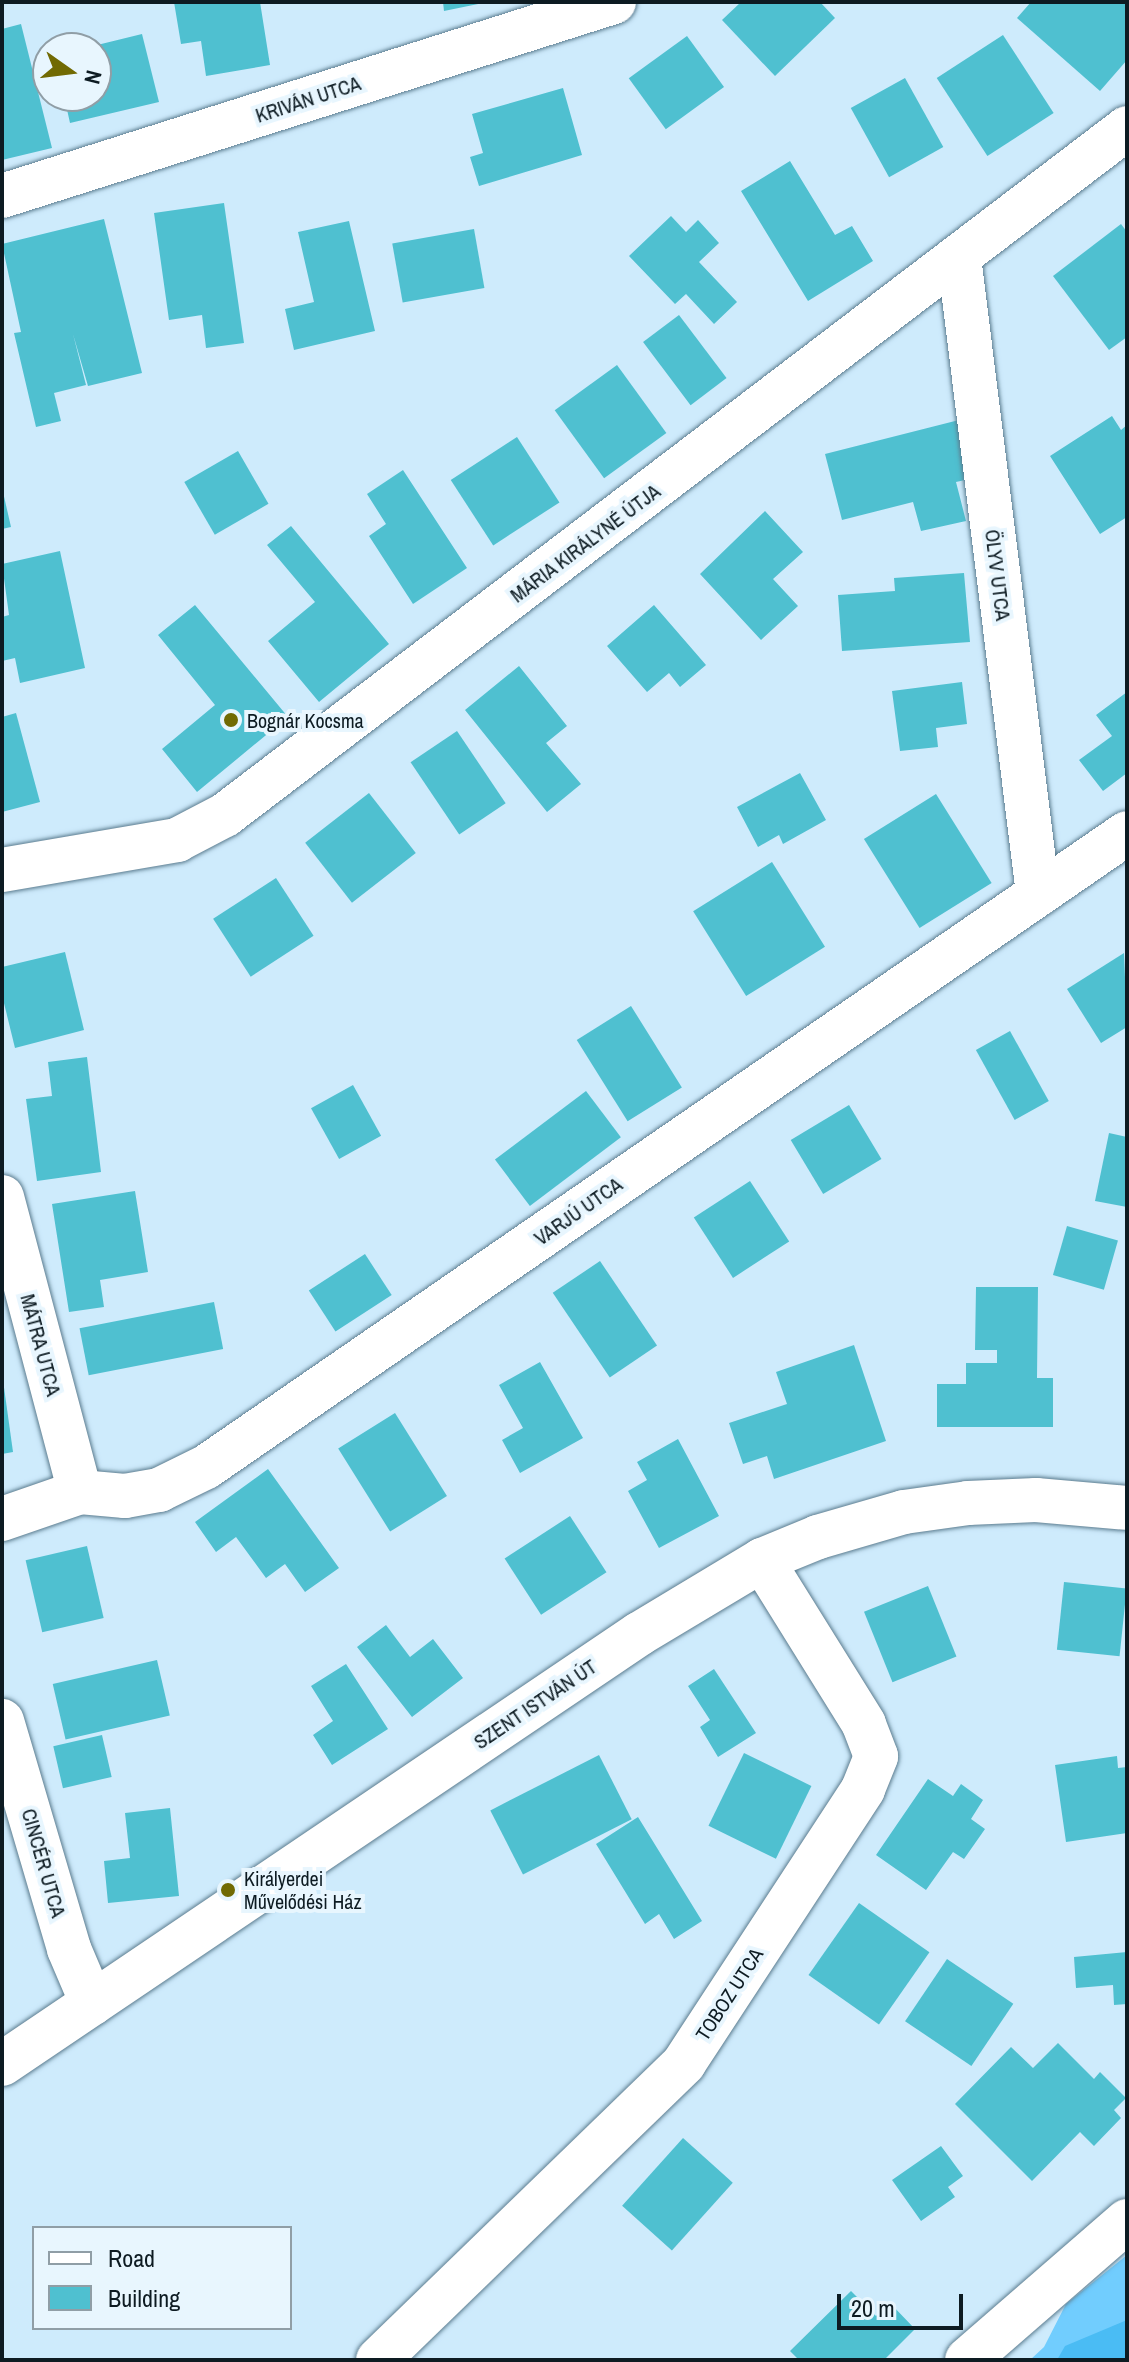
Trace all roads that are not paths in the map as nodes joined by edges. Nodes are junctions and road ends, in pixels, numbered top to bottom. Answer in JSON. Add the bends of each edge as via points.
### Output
{"nodes":[{"id":1,"x":614,"y":2,"type":"edge"},
{"id":2,"x":1127,"y":128,"type":"edge"},
{"id":3,"x":2,"y":196,"type":"edge"},
{"id":4,"x":959,"y":257,"type":"junction"},
{"id":5,"x":1127,"y":833,"type":"edge"},
{"id":6,"x":2,"y":870,"type":"edge"},
{"id":7,"x":1038,"y":894,"type":"junction"},
{"id":8,"x":2,"y":1197,"type":"edge"},
{"id":9,"x":80,"y":1492,"type":"junction"},
{"id":10,"x":1127,"y":1508,"type":"edge"},
{"id":11,"x":2,"y":1519,"type":"edge"},
{"id":12,"x":762,"y":1560,"type":"junction"},
{"id":13,"x":2,"y":1721,"type":"edge"},
{"id":14,"x":92,"y":2003,"type":"junction"},
{"id":15,"x":2,"y":2064,"type":"edge"},
{"id":16,"x":1127,"y":2221,"type":"edge"},
{"id":17,"x":378,"y":2360,"type":"edge"},
{"id":18,"x":967,"y":2360,"type":"edge"}],
"edges":[{"from":1,"to":3,"type":"street","name":"KRIVÁN UTCA"},
{"from":2,"to":4,"type":"street","name":"MÁRIA KIRÁLYNÉ ÚTJA"},
{"from":4,"to":6,"type":"street","name":"MÁRIA KIRÁLYNÉ ÚTJA","via":[[225,815],[177,840]]},
{"from":4,"to":7,"type":"street","name":"ÖLYV UTCA"},
{"from":5,"to":7,"type":"street","name":"VARJÚ UTCA"},
{"from":7,"to":9,"type":"street","name":"VARJÚ UTCA","via":[[206,1467],[141,1494]]},
{"from":8,"to":9,"type":"street","name":"MÁTRA UTCA"},
{"from":9,"to":11,"type":"street","name":"VARJÚ UTCA"},
{"from":10,"to":12,"type":"street","name":"SZENT ISTVÁN ÚT","via":[[1036,1500],[904,1512]]},
{"from":12,"to":14,"type":"street","name":"SZENT ISTVÁN ÚT","via":[[639,1634]]},
{"from":12,"to":17,"type":"street","name":"TOBOZ UTCA","via":[[864,1724],[876,1756],[863,1789],[684,2063]]},
{"from":13,"to":14,"type":"street","name":"CINCÉR UTCA","via":[[69,1949]]},
{"from":14,"to":15,"type":"street","name":"SZENT ISTVÁN ÚT"},
{"from":16,"to":18,"type":"street"}]}
